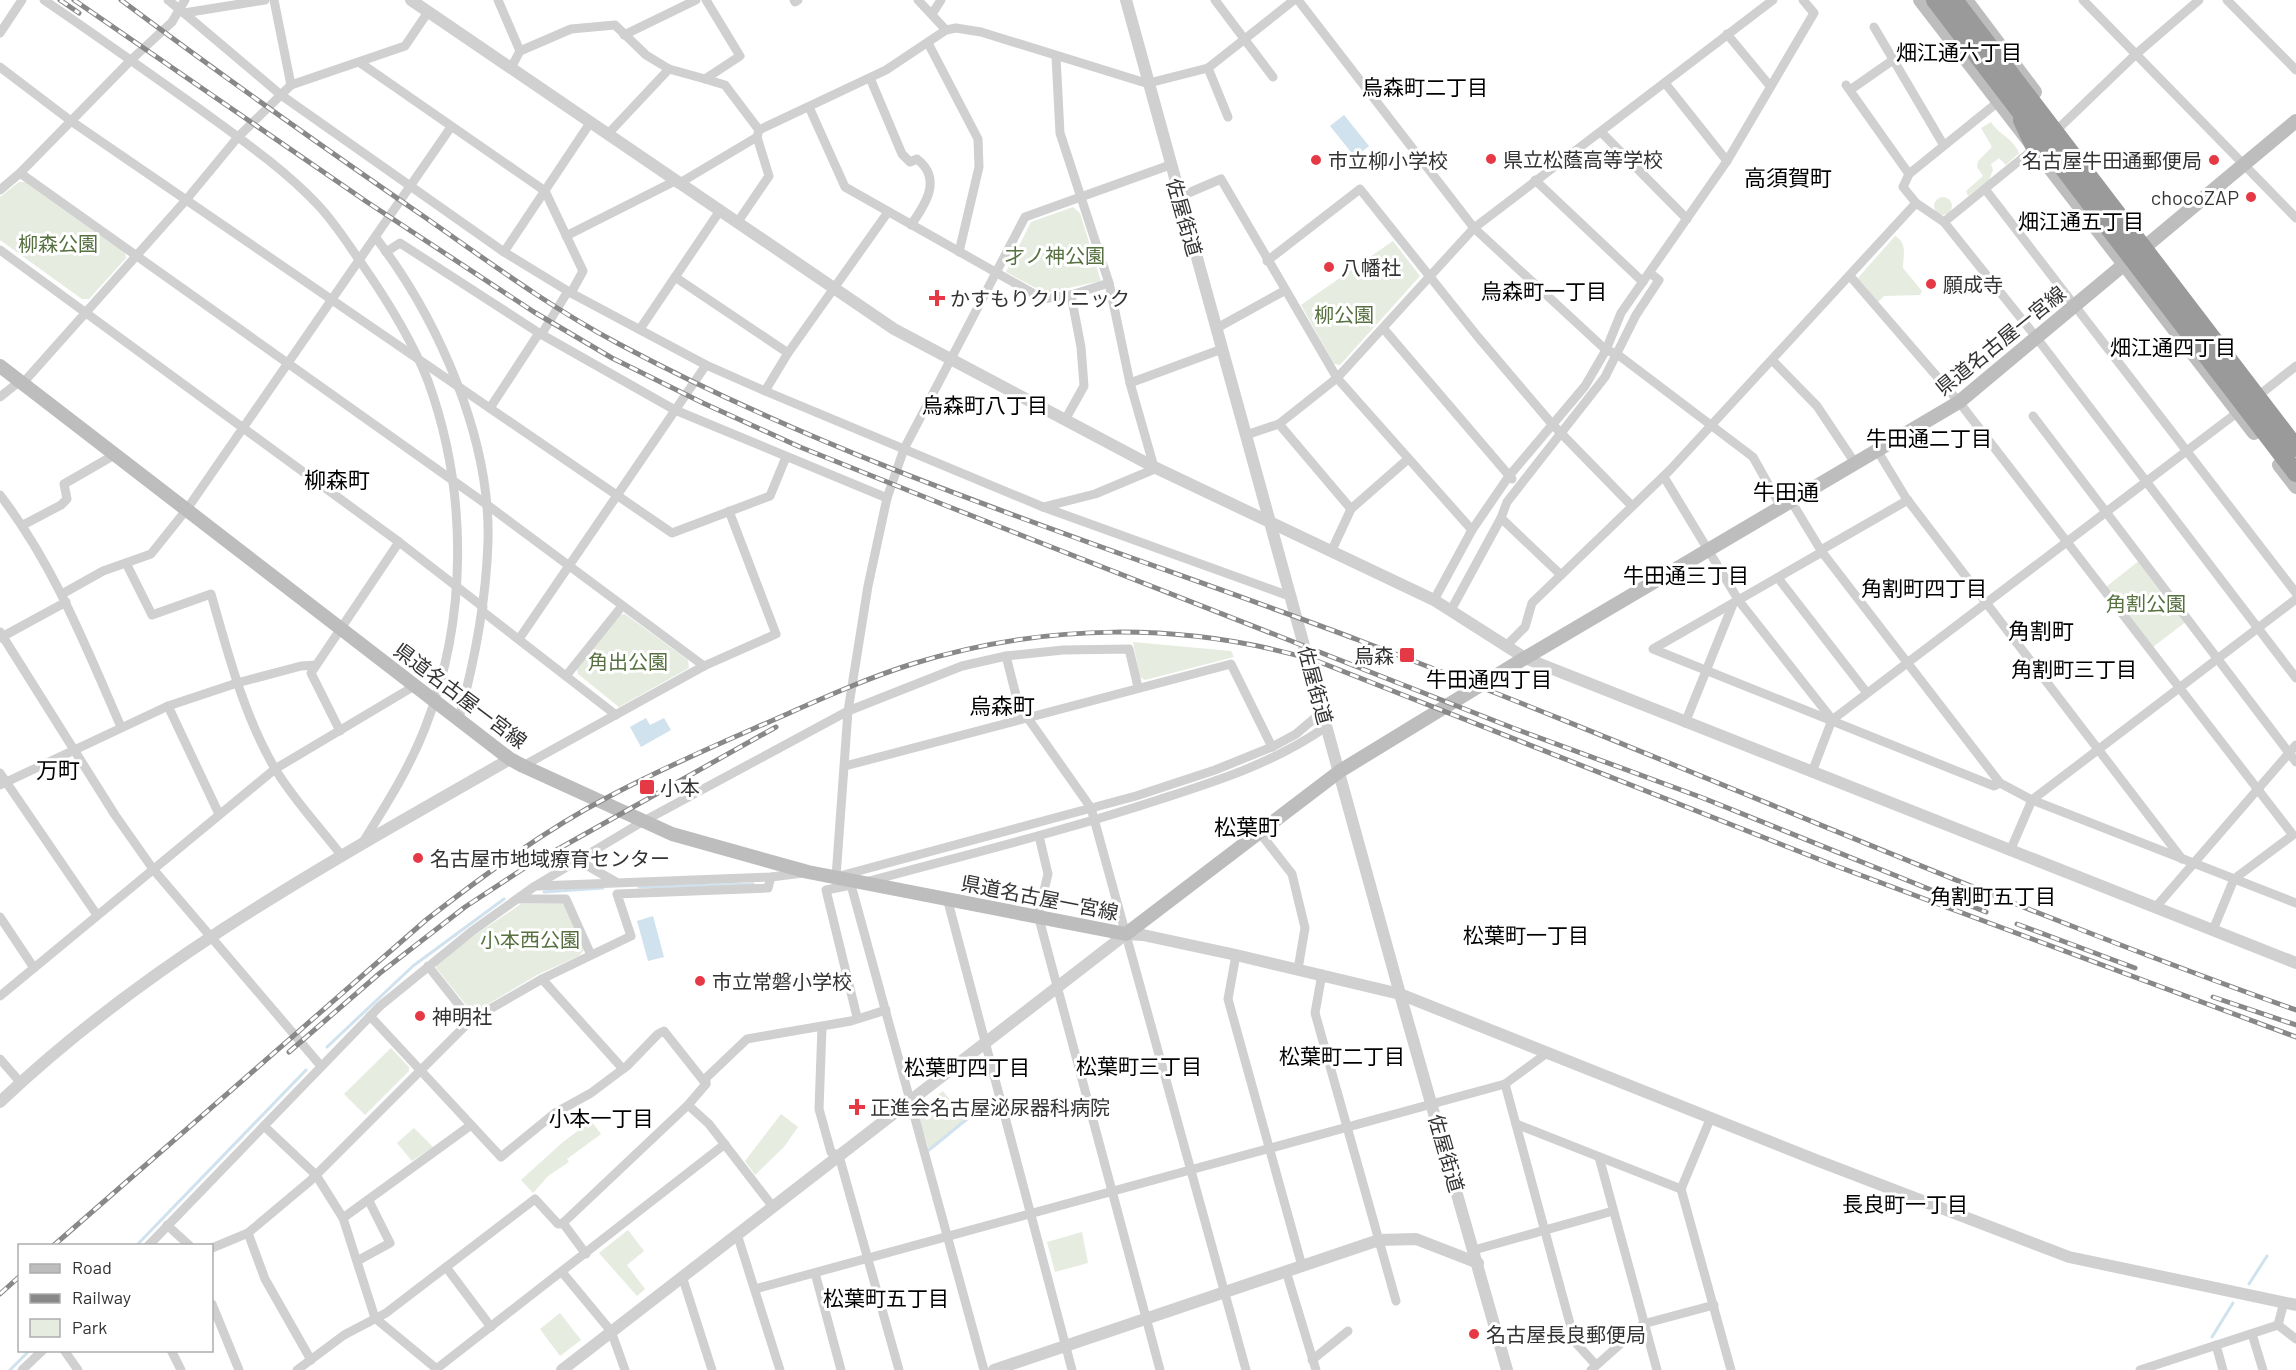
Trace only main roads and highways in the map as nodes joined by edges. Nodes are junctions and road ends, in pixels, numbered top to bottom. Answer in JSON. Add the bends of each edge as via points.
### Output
{"nodes":[{"id":1,"x":1920,"y":0,"type":"edge"},
{"id":2,"x":1935,"y":0,"type":"edge"},
{"id":3,"x":1943,"y":0,"type":"edge"},
{"id":4,"x":1954,"y":0,"type":"edge"},
{"id":5,"x":1966,"y":0,"type":"edge"},
{"id":6,"x":2296,"y":121,"type":"edge"},
{"id":7,"x":2035,"y":148,"type":"junction"},
{"id":8,"x":2149,"y":243,"type":"junction"},
{"id":9,"x":2125,"y":264,"type":"junction"},
{"id":10,"x":0,"y":366,"type":"edge"},
{"id":11,"x":2296,"y":435,"type":"edge"},
{"id":12,"x":2296,"y":448,"type":"edge"},
{"id":13,"x":2296,"y":473,"type":"edge"},
{"id":14,"x":2296,"y":487,"type":"edge"}],
"edges":[{"from":1,"to":7,"type":"main road"},
{"from":2,"to":13,"type":"highway","bridge":true},
{"from":3,"to":7,"type":"highway","via":[[1973,40]]},
{"from":4,"to":12,"type":"highway","bridge":true},
{"from":5,"to":8,"type":"main road"},
{"from":6,"to":8,"type":"main road","name":"県道名古屋一宮線"},
{"from":7,"to":9,"type":"main road"},
{"from":8,"to":9,"type":"main road","name":"県道名古屋一宮線"},
{"from":8,"to":11,"type":"main road"},
{"from":9,"to":10,"type":"main road","name":"県道名古屋一宮線","via":[[1959,402],[1340,771],[1126,934],[808,872],[672,834],[523,766]]},
{"from":9,"to":14,"type":"main road"}]}
